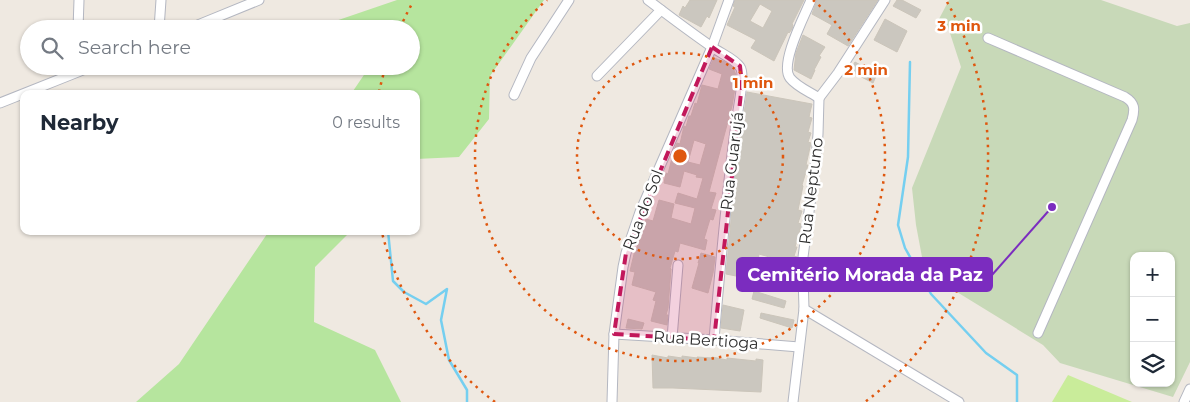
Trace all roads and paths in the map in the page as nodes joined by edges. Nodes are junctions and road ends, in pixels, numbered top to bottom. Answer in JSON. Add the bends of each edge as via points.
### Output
{"nodes":[{"id":1,"x":79,"y":0,"type":"edge"},
{"id":2,"x":161,"y":0,"type":"edge"},
{"id":3,"x":259,"y":0,"type":"edge"},
{"id":4,"x":569,"y":0,"type":"edge"},
{"id":5,"x":648,"y":0,"type":"edge"},
{"id":6,"x":729,"y":0,"type":"edge"},
{"id":7,"x":811,"y":0,"type":"edge"},
{"id":8,"x":885,"y":0,"type":"edge"},
{"id":9,"x":238,"y":4,"type":"edge"},
{"id":10,"x":661,"y":10,"type":"junction"},
{"id":11,"x":78,"y":20,"type":"edge"},
{"id":12,"x":160,"y":20,"type":"edge"},
{"id":13,"x":206,"y":20,"type":"edge"},
{"id":14,"x":988,"y":38,"type":"dead end"},
{"id":15,"x":712,"y":47,"type":"junction"},
{"id":16,"x":63,"y":75,"type":"edge"},
{"id":17,"x":597,"y":76,"type":"dead end"},
{"id":18,"x":28,"y":90,"type":"edge"},
{"id":19,"x":20,"y":93,"type":"edge"},
{"id":20,"x":514,"y":94,"type":"dead end"},
{"id":21,"x":819,"y":98,"type":"junction"},
{"id":22,"x":0,"y":102,"type":"edge"},
{"id":23,"x":678,"y":266,"type":"dead end"},
{"id":24,"x":804,"y":309,"type":"junction"},
{"id":25,"x":1038,"y":333,"type":"dead end"},
{"id":26,"x":614,"y":334,"type":"junction"},
{"id":27,"x":672,"y":338,"type":"junction"},
{"id":28,"x":714,"y":340,"type":"junction"},
{"id":29,"x":799,"y":347,"type":"junction"},
{"id":30,"x":1190,"y":389,"type":"edge"},
{"id":31,"x":943,"y":398,"type":"edge"},
{"id":32,"x":612,"y":402,"type":"edge"},
{"id":33,"x":794,"y":402,"type":"edge"},
{"id":34,"x":960,"y":402,"type":"edge"},
{"id":35,"x":1184,"y":402,"type":"edge"}],
"edges":[{"from":1,"to":11,"type":"street"},
{"from":2,"to":12,"type":"street"},
{"from":3,"to":9,"type":"street"},
{"from":4,"to":20,"type":"street","via":[[531,58]]},
{"from":5,"to":10,"type":"street","name":"Rua Guarujá"},
{"from":6,"to":15,"type":"street","name":"Rua do Sol"},
{"from":7,"to":21,"type":"street","via":[[795,38],[787,70],[790,78]]},
{"from":8,"to":21,"type":"street"},
{"from":9,"to":13,"type":"street"},
{"from":10,"to":15,"type":"street","name":"Rua Guarujá"},
{"from":10,"to":17,"type":"street"},
{"from":14,"to":25,"type":"street","via":[[1125,97],[1135,110]]},
{"from":15,"to":26,"type":"street","name":"Rua do Sol","via":[[632,235],[623,267]]},
{"from":15,"to":28,"type":"street","name":"Rua Guarujá","via":[[736,62],[742,74]]},
{"from":16,"to":18,"type":"street"},
{"from":19,"to":22,"type":"street"},
{"from":21,"to":24,"type":"street","name":"Rua Neptuno","via":[[816,159],[803,257]]},
{"from":23,"to":27,"type":"street"},
{"from":24,"to":29,"type":"street","name":"Rua Neptuno"},
{"from":24,"to":31,"type":"street"},
{"from":26,"to":27,"type":"street","name":"Rua Bertioga"},
{"from":26,"to":32,"type":"street","name":"Rua do Sol"},
{"from":27,"to":28,"type":"street","name":"Rua Bertioga"},
{"from":28,"to":29,"type":"street","name":"Rua Bertioga"},
{"from":29,"to":33,"type":"street","name":"Rua Neptuno"},
{"from":30,"to":35,"type":"street"},
{"from":31,"to":34,"type":"street"}]}
